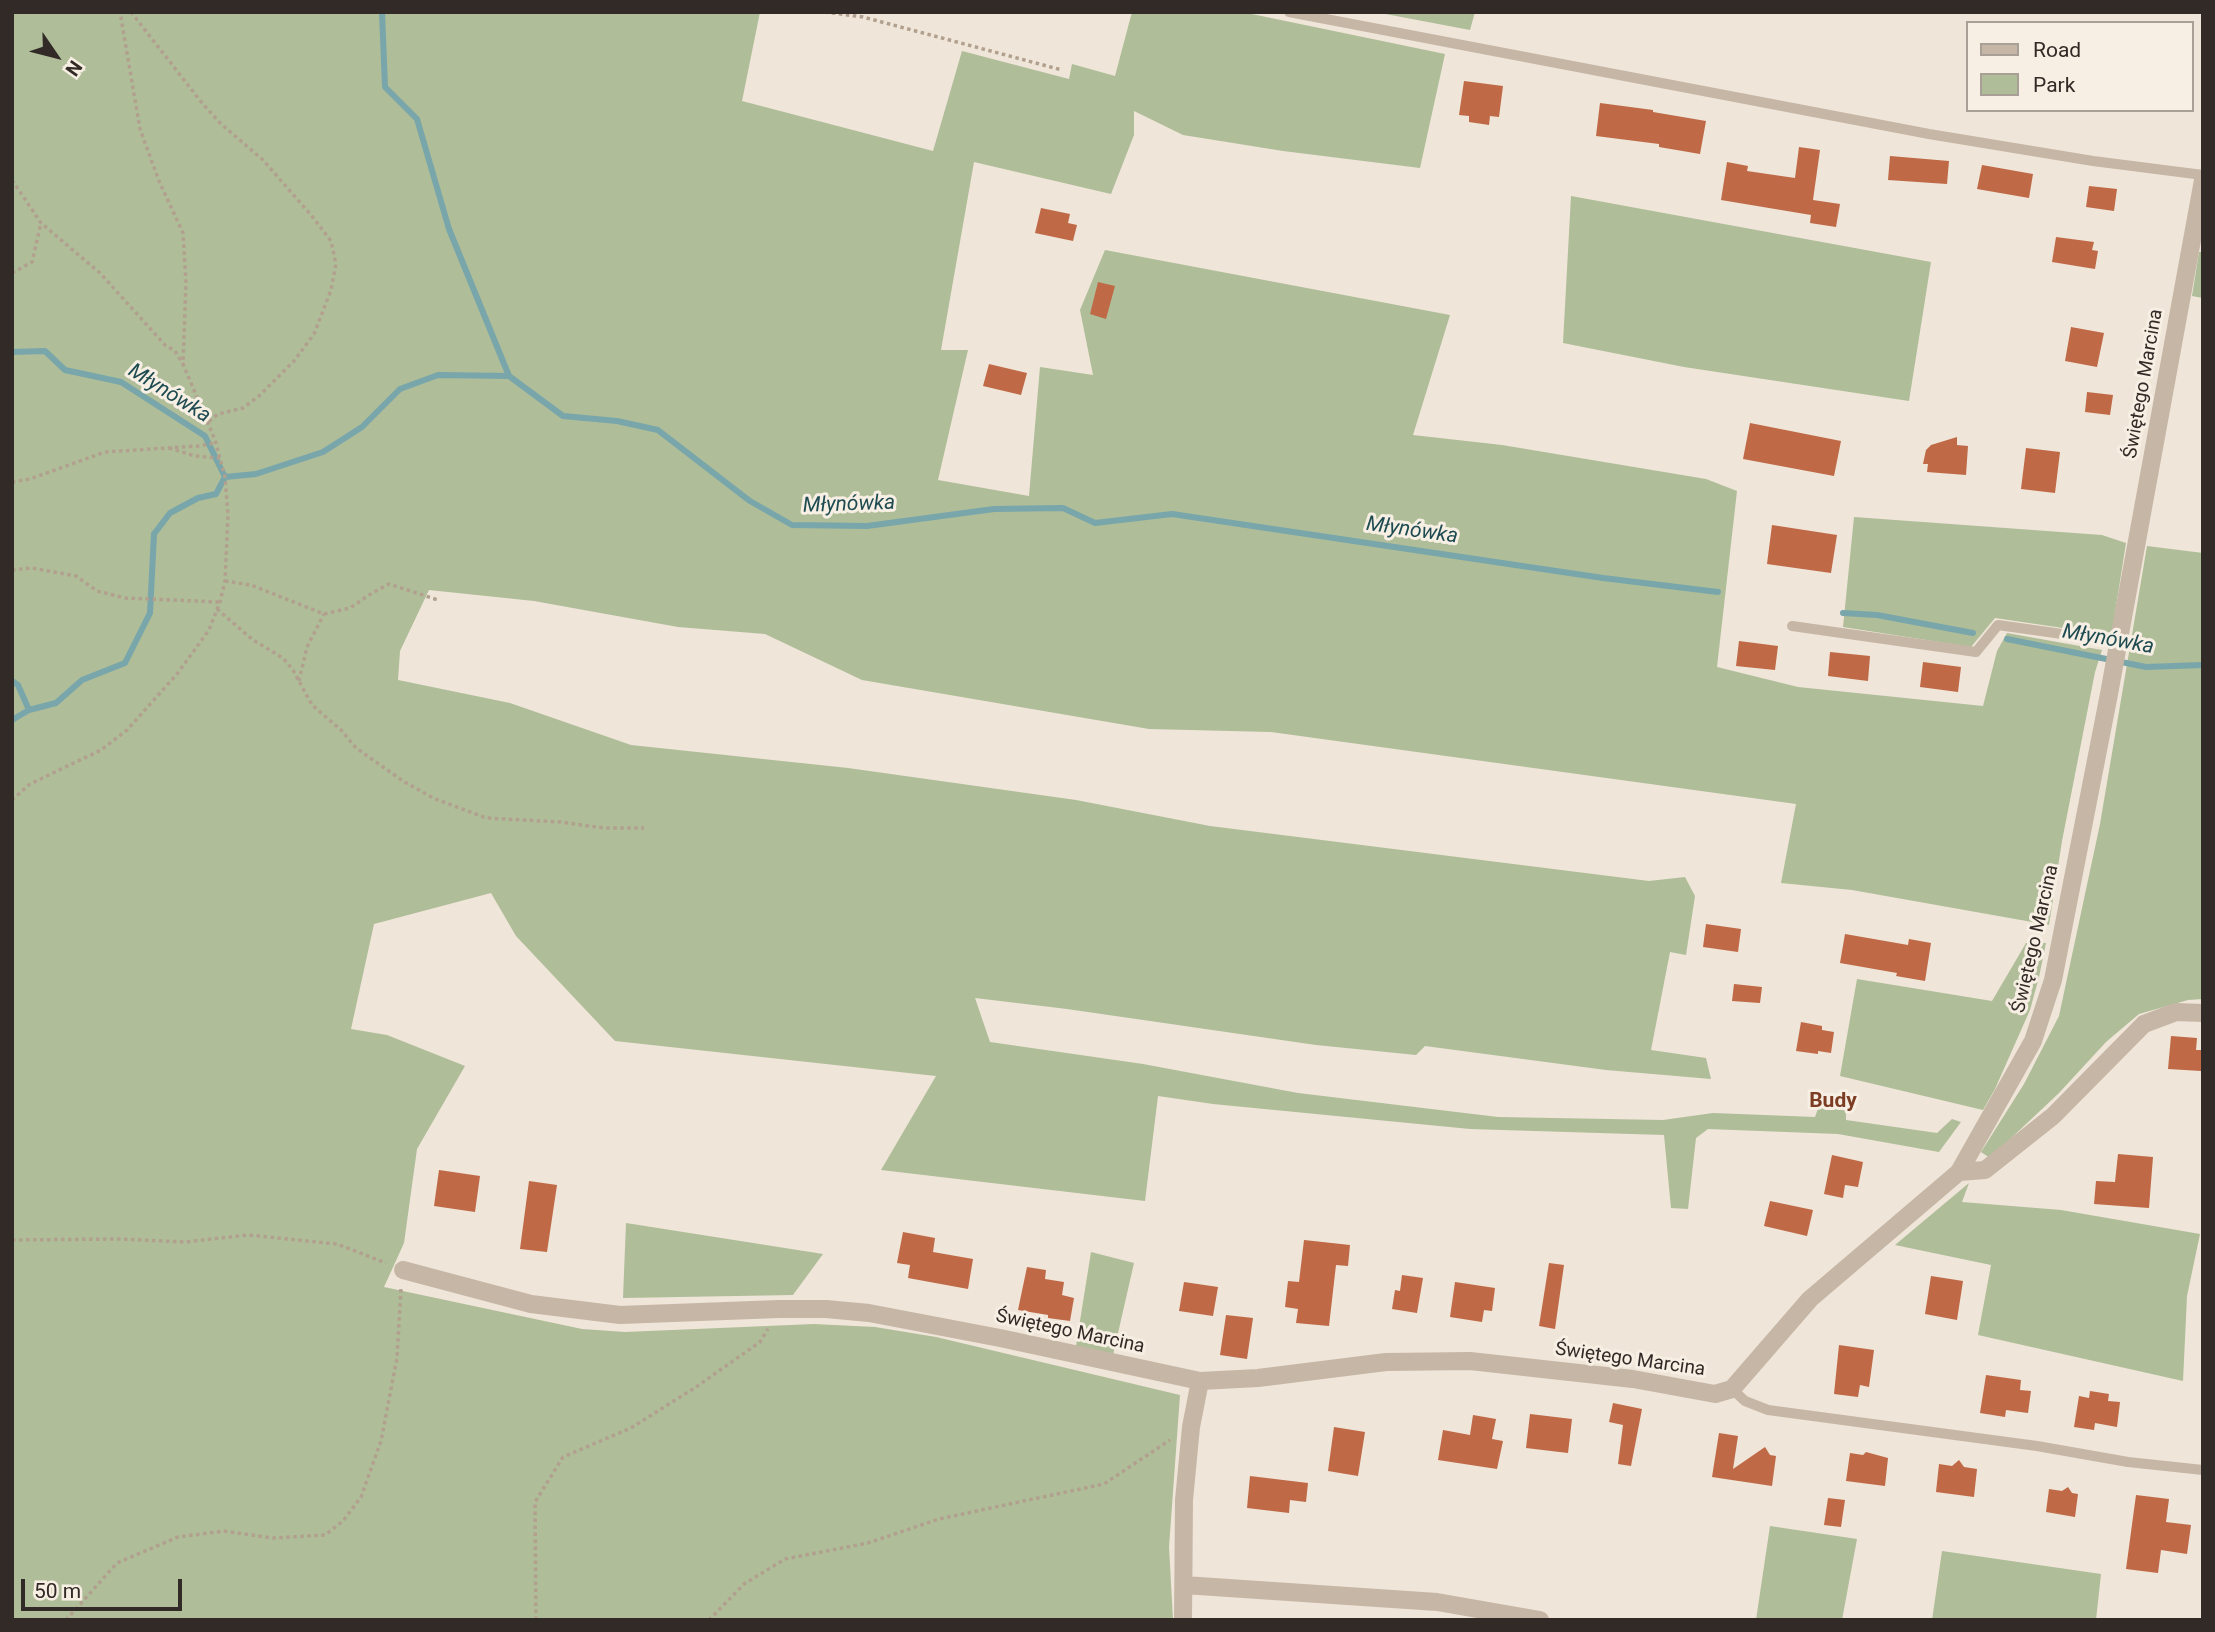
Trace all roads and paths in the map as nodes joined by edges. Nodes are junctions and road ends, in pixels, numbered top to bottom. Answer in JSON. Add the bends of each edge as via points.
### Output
{"nodes":[{"id":1,"x":120,"y":12,"type":"edge"},
{"id":2,"x":131,"y":12,"type":"edge"},
{"id":3,"x":825,"y":12,"type":"edge"},
{"id":4,"x":1289,"y":12,"type":"edge"},
{"id":5,"x":863,"y":15,"type":"edge"},
{"id":6,"x":1062,"y":69,"type":"dead end"},
{"id":7,"x":2203,"y":178,"type":"edge"},
{"id":8,"x":12,"y":180,"type":"edge"},
{"id":9,"x":41,"y":223,"type":"junction"},
{"id":10,"x":12,"y":273,"type":"edge"},
{"id":11,"x":183,"y":364,"type":"junction"},
{"id":12,"x":207,"y":423,"type":"junction"},
{"id":13,"x":215,"y":440,"type":"junction"},
{"id":14,"x":169,"y":448,"type":"junction"},
{"id":15,"x":220,"y":458,"type":"junction"},
{"id":16,"x":12,"y":482,"type":"edge"},
{"id":17,"x":12,"y":570,"type":"edge"},
{"id":18,"x":225,"y":581,"type":"junction"},
{"id":19,"x":438,"y":600,"type":"dead end"},
{"id":20,"x":220,"y":602,"type":"junction"},
{"id":21,"x":218,"y":609,"type":"junction"},
{"id":22,"x":324,"y":614,"type":"junction"},
{"id":23,"x":1793,"y":626,"type":"dead end"},
{"id":24,"x":2118,"y":644,"type":"junction"},
{"id":25,"x":299,"y":681,"type":"junction"},
{"id":26,"x":12,"y":800,"type":"edge"},
{"id":27,"x":644,"y":828,"type":"dead end"},
{"id":28,"x":2203,"y":1013,"type":"edge"},
{"id":29,"x":1959,"y":1172,"type":"junction"},
{"id":30,"x":12,"y":1240,"type":"edge"},
{"id":31,"x":403,"y":1269,"type":"joint"},
{"id":32,"x":399,"y":1304,"type":"dead end"},
{"id":33,"x":779,"y":1309,"type":"junction"},
{"id":34,"x":1200,"y":1381,"type":"junction"},
{"id":35,"x":1732,"y":1389,"type":"junction"},
{"id":36,"x":1191,"y":1427,"type":"junction"},
{"id":37,"x":2203,"y":1469,"type":"edge"},
{"id":38,"x":1184,"y":1585,"type":"junction"},
{"id":39,"x":66,"y":1620,"type":"edge"},
{"id":40,"x":536,"y":1620,"type":"edge"},
{"id":41,"x":709,"y":1620,"type":"edge"},
{"id":42,"x":1183,"y":1620,"type":"edge"},
{"id":43,"x":1540,"y":1620,"type":"edge"}],
"edges":[{"from":1,"to":11,"type":"path","via":[[140,129],[183,233]]},
{"from":2,"to":12,"type":"path","via":[[202,103],[263,160],[311,215],[331,241],[336,264],[314,334],[294,361],[243,408],[218,414]]},
{"from":3,"to":5,"type":"path"},
{"from":4,"to":7,"type":"lane","via":[[1929,134]]},
{"from":5,"to":6,"type":"path"},
{"from":7,"to":24,"type":"street","name":"Świętego Marcina"},
{"from":8,"to":9,"type":"path"},
{"from":9,"to":10,"type":"path","via":[[32,262]]},
{"from":9,"to":11,"type":"path","via":[[100,272]]},
{"from":11,"to":12,"type":"path"},
{"from":12,"to":13,"type":"path"},
{"from":13,"to":14,"type":"path"},
{"from":13,"to":15,"type":"path"},
{"from":14,"to":15,"type":"path"},
{"from":14,"to":16,"type":"path","via":[[105,452]]},
{"from":15,"to":18,"type":"path","via":[[228,515]]},
{"from":17,"to":20,"type":"path","via":[[32,568],[76,576],[97,591],[125,598]]},
{"from":18,"to":20,"type":"path"},
{"from":18,"to":22,"type":"path","via":[[251,585]]},
{"from":19,"to":22,"type":"path","via":[[390,584],[350,608]]},
{"from":20,"to":21,"type":"path"},
{"from":21,"to":25,"type":"path","via":[[253,640],[283,658]]},
{"from":21,"to":26,"type":"path","via":[[209,630],[177,674],[127,730],[102,750],[30,784]]},
{"from":22,"to":25,"type":"path","via":[[307,647]]},
{"from":23,"to":24,"type":"lane","via":[[1976,652],[1998,625]]},
{"from":24,"to":29,"type":"street","name":"Świętego Marcina","via":[[2045,1007],[2033,1041]]},
{"from":25,"to":27,"type":"path","via":[[312,705],[356,748],[433,798],[486,818]]},
{"from":28,"to":29,"type":"street","via":[[2176,1012],[2144,1024],[2043,1124],[1984,1170]]},
{"from":29,"to":35,"type":"street","name":"Świętego Marcina","via":[[1810,1299]]},
{"from":30,"to":31,"type":"path","via":[[185,1242],[248,1234],[337,1244]]},
{"from":31,"to":33,"type":"street","name":"Świętego Marcina","via":[[531,1304],[621,1315]]},
{"from":32,"to":39,"type":"path","via":[[397,1358],[381,1441],[361,1497],[343,1521],[325,1535],[273,1538],[224,1531],[178,1537],[117,1563]]},
{"from":33,"to":34,"type":"street","name":"Świętego Marcina","via":[[883,1315]]},
{"from":33,"to":40,"type":"path","via":[[760,1342],[718,1372],[631,1428],[563,1457],[535,1503]]},
{"from":34,"to":35,"type":"street","name":"Świętego Marcina","via":[[1387,1362],[1470,1361],[1633,1379],[1715,1394]]},
{"from":34,"to":36,"type":"street"},
{"from":35,"to":37,"type":"lane","via":[[1745,1401],[1768,1410]]},
{"from":36,"to":38,"type":"street","via":[[1184,1500]]},
{"from":36,"to":41,"type":"path","via":[[1104,1485],[939,1519],[868,1543],[785,1559],[744,1584]]},
{"from":38,"to":42,"type":"street"},
{"from":38,"to":43,"type":"street","via":[[1437,1602]]}]}
